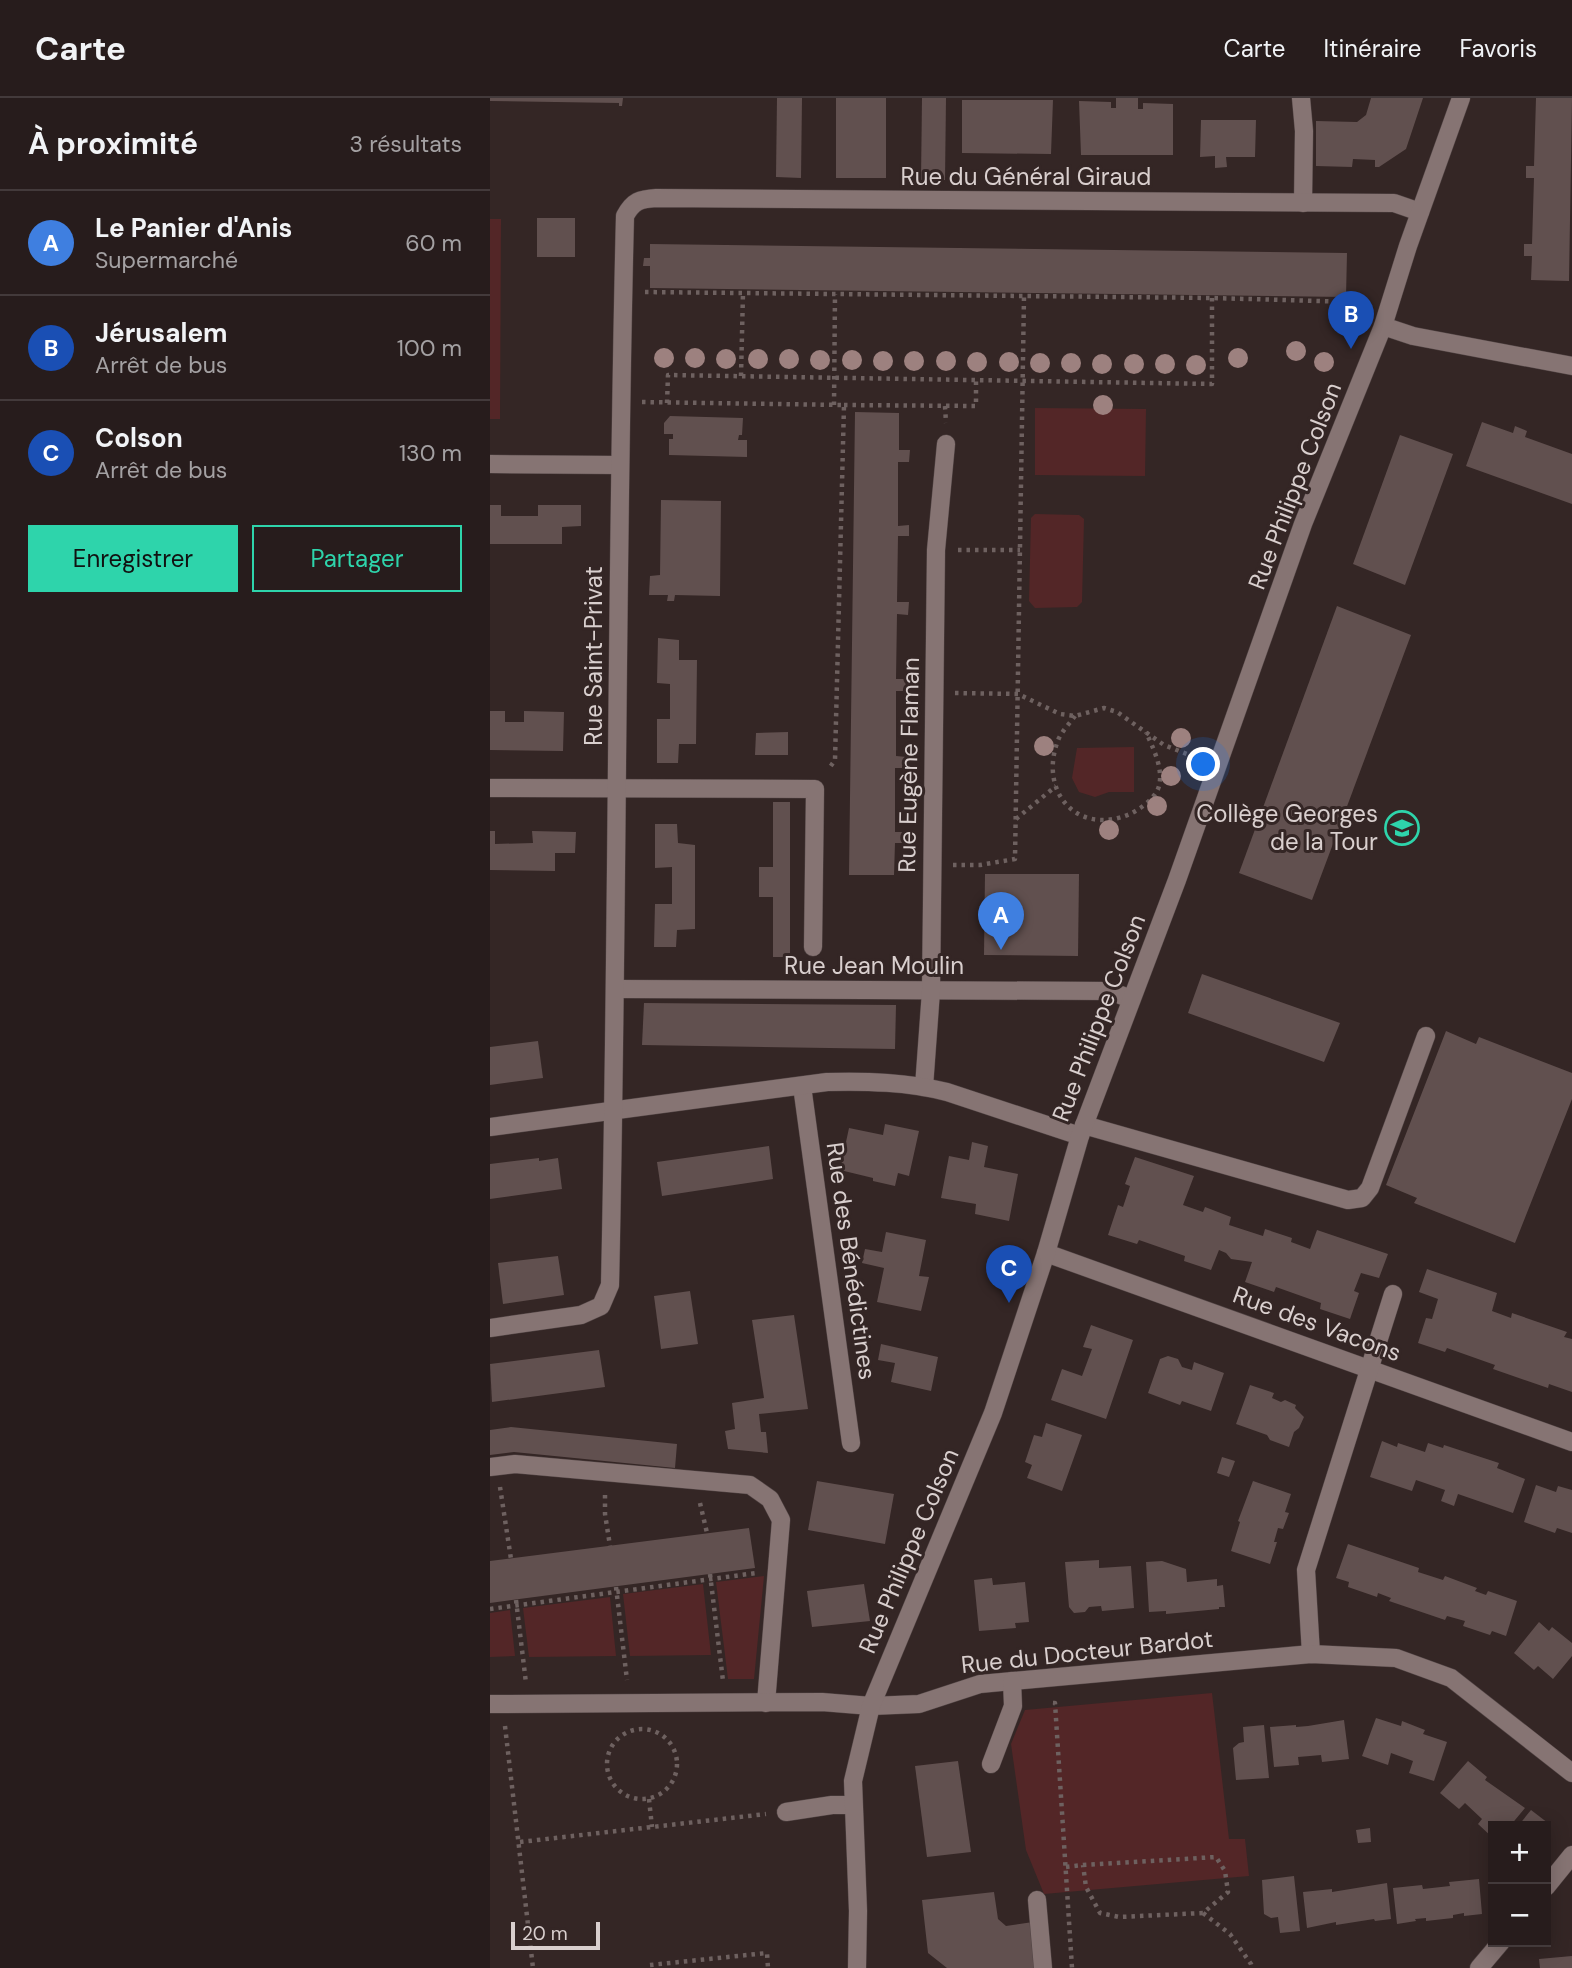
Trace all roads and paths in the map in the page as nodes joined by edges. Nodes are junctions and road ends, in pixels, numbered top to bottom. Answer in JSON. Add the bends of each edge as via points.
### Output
{"nodes":[{"id":1,"x":1301,"y":98,"type":"edge"},
{"id":2,"x":1461,"y":98,"type":"edge"},
{"id":3,"x":1303,"y":203,"type":"junction"},
{"id":4,"x":631,"y":205,"type":"joint"},
{"id":5,"x":1420,"y":212,"type":"junction"},
{"id":6,"x":623,"y":292,"type":"junction"},
{"id":7,"x":743,"y":293,"type":"junction"},
{"id":8,"x":835,"y":294,"type":"junction"},
{"id":9,"x":1024,"y":296,"type":"junction"},
{"id":10,"x":1212,"y":298,"type":"junction"},
{"id":11,"x":1385,"y":318,"type":"junction"},
{"id":12,"x":1572,"y":366,"type":"edge"},
{"id":13,"x":741,"y":376,"type":"junction"},
{"id":14,"x":835,"y":378,"type":"junction"},
{"id":15,"x":976,"y":380,"type":"junction"},
{"id":16,"x":1023,"y":380,"type":"junction"},
{"id":17,"x":621,"y":402,"type":"junction"},
{"id":18,"x":667,"y":402,"type":"junction"},
{"id":19,"x":834,"y":405,"type":"junction"},
{"id":20,"x":844,"y":405,"type":"junction"},
{"id":21,"x":946,"y":444,"type":"dead end"},
{"id":22,"x":490,"y":464,"type":"edge"},
{"id":23,"x":619,"y":465,"type":"junction"},
{"id":24,"x":936,"y":550,"type":"junction"},
{"id":25,"x":1020,"y":550,"type":"junction"},
{"id":26,"x":935,"y":693,"type":"junction"},
{"id":27,"x":1018,"y":694,"type":"junction"},
{"id":28,"x":1075,"y":716,"type":"junction"},
{"id":29,"x":1146,"y":732,"type":"junction"},
{"id":30,"x":1217,"y":766,"type":"junction"},
{"id":31,"x":1056,"y":786,"type":"junction"},
{"id":32,"x":490,"y":788,"type":"edge"},
{"id":33,"x":618,"y":789,"type":"junction"},
{"id":34,"x":815,"y":789,"type":"junction"},
{"id":35,"x":1016,"y":819,"type":"junction"},
{"id":36,"x":932,"y":866,"type":"junction"},
{"id":37,"x":813,"y":947,"type":"dead end"},
{"id":38,"x":616,"y":989,"type":"junction"},
{"id":39,"x":931,"y":991,"type":"junction"},
{"id":40,"x":1131,"y":999,"type":"junction"},
{"id":41,"x":1426,"y":1036,"type":"dead end"},
{"id":42,"x":802,"y":1086,"type":"junction"},
{"id":43,"x":924,"y":1087,"type":"junction"},
{"id":44,"x":614,"y":1109,"type":"junction"},
{"id":45,"x":490,"y":1127,"type":"edge"},
{"id":46,"x":1082,"y":1130,"type":"junction"},
{"id":47,"x":1046,"y":1253,"type":"junction"},
{"id":48,"x":1393,"y":1294,"type":"dead end"},
{"id":49,"x":490,"y":1328,"type":"edge"},
{"id":50,"x":1370,"y":1369,"type":"junction"},
{"id":51,"x":1572,"y":1442,"type":"edge"},
{"id":52,"x":851,"y":1443,"type":"dead end"},
{"id":53,"x":494,"y":1466,"type":"edge"},
{"id":54,"x":605,"y":1472,"type":"junction"},
{"id":55,"x":610,"y":1546,"type":"dead end"},
{"id":56,"x":511,"y":1559,"type":"dead end"},
{"id":57,"x":776,"y":1569,"type":"junction"},
{"id":58,"x":710,"y":1577,"type":"junction"},
{"id":59,"x":616,"y":1590,"type":"junction"},
{"id":60,"x":516,"y":1603,"type":"junction"},
{"id":61,"x":490,"y":1609,"type":"edge"},
{"id":62,"x":1311,"y":1654,"type":"junction"},
{"id":63,"x":1012,"y":1681,"type":"junction"},
{"id":64,"x":726,"y":1703,"type":"junction"},
{"id":65,"x":766,"y":1703,"type":"junction"},
{"id":66,"x":498,"y":1704,"type":"edge"},
{"id":67,"x":526,"y":1704,"type":"junction"},
{"id":68,"x":630,"y":1704,"type":"junction"},
{"id":69,"x":871,"y":1706,"type":"junction"},
{"id":70,"x":1013,"y":1706,"type":"junction"},
{"id":71,"x":991,"y":1764,"type":"dead end"},
{"id":72,"x":1572,"y":1773,"type":"edge"},
{"id":73,"x":649,"y":1799,"type":"junction"},
{"id":74,"x":853,"y":1805,"type":"junction"},
{"id":75,"x":786,"y":1812,"type":"dead end"},
{"id":76,"x":738,"y":1818,"type":"dead end"},
{"id":77,"x":652,"y":1827,"type":"junction"},
{"id":78,"x":520,"y":1842,"type":"junction"},
{"id":79,"x":1572,"y":1855,"type":"edge"},
{"id":80,"x":1083,"y":1865,"type":"junction"},
{"id":81,"x":1066,"y":1867,"type":"junction"},
{"id":82,"x":1548,"y":1884,"type":"edge"},
{"id":83,"x":1037,"y":1900,"type":"dead end"},
{"id":84,"x":1203,"y":1913,"type":"junction"},
{"id":85,"x":1497,"y":1947,"type":"edge"},
{"id":86,"x":650,"y":1965,"type":"dead end"},
{"id":87,"x":533,"y":1968,"type":"edge"},
{"id":88,"x":768,"y":1968,"type":"edge"},
{"id":89,"x":857,"y":1968,"type":"edge"},
{"id":90,"x":1043,"y":1968,"type":"edge"},
{"id":91,"x":1072,"y":1968,"type":"edge"},
{"id":92,"x":1252,"y":1968,"type":"edge"},
{"id":93,"x":1479,"y":1968,"type":"edge"}],
"edges":[{"from":1,"to":3,"type":"street"},
{"from":2,"to":5,"type":"street","name":"Rue Philippe Colson"},
{"from":3,"to":4,"type":"street","name":"Rue du Général Giraud","via":[[656,198]]},
{"from":3,"to":5,"type":"street","name":"Rue du Général Giraud","via":[[1394,203]]},
{"from":4,"to":6,"type":"street","name":"Rue Saint-Privat","via":[[625,216]]},
{"from":5,"to":11,"type":"street","name":"Rue Philippe Colson"},
{"from":6,"to":7,"type":"path"},
{"from":6,"to":17,"type":"street","name":"Rue Saint-Privat"},
{"from":7,"to":8,"type":"path"},
{"from":7,"to":13,"type":"path"},
{"from":8,"to":9,"type":"path"},
{"from":8,"to":14,"type":"path"},
{"from":9,"to":10,"type":"path"},
{"from":9,"to":16,"type":"path"},
{"from":10,"to":11,"type":"path","via":[[1355,302]]},
{"from":10,"to":16,"type":"path","via":[[1212,384]]},
{"from":11,"to":12,"type":"street","via":[[1413,336]]},
{"from":11,"to":30,"type":"street","name":"Rue Philippe Colson","via":[[1303,524]]},
{"from":13,"to":14,"type":"path"},
{"from":13,"to":18,"type":"path","via":[[668,375]]},
{"from":14,"to":15,"type":"path"},
{"from":14,"to":19,"type":"path"},
{"from":15,"to":16,"type":"path"},
{"from":15,"to":20,"type":"path","via":[[976,406]]},
{"from":16,"to":25,"type":"path"},
{"from":17,"to":18,"type":"path"},
{"from":17,"to":23,"type":"street","name":"Rue Saint-Privat"},
{"from":18,"to":19,"type":"path"},
{"from":19,"to":20,"type":"path"},
{"from":20,"to":34,"type":"path","via":[[835,760]]},
{"from":21,"to":24,"type":"street","name":"Rue Eugène Flaman"},
{"from":22,"to":23,"type":"street"},
{"from":23,"to":33,"type":"street","name":"Rue Saint-Privat"},
{"from":24,"to":25,"type":"path"},
{"from":24,"to":26,"type":"street","name":"Rue Eugène Flaman"},
{"from":25,"to":27,"type":"path"},
{"from":26,"to":27,"type":"path"},
{"from":26,"to":36,"type":"street","name":"Rue Eugène Flaman"},
{"from":27,"to":28,"type":"path","via":[[1060,714]]},
{"from":27,"to":35,"type":"path"},
{"from":28,"to":29,"type":"path","via":[[1104,708]]},
{"from":28,"to":31,"type":"path","via":[[1059,737],[1053,772]]},
{"from":29,"to":30,"type":"path","via":[[1164,745]]},
{"from":29,"to":31,"type":"path","via":[[1160,768],[1158,789],[1143,807],[1114,820],[1092,821],[1075,813]]},
{"from":30,"to":40,"type":"street","name":"Rue Philippe Colson"},
{"from":31,"to":35,"type":"path"},
{"from":32,"to":33,"type":"street"},
{"from":33,"to":34,"type":"street"},
{"from":33,"to":38,"type":"street","name":"Rue Saint-Privat"},
{"from":34,"to":37,"type":"street"},
{"from":35,"to":36,"type":"path","via":[[1015,859]]},
{"from":36,"to":39,"type":"street","name":"Rue Eugène Flaman"},
{"from":38,"to":39,"type":"street","name":"Rue Jean Moulin"},
{"from":38,"to":44,"type":"street","name":"Rue Saint-Privat"},
{"from":39,"to":40,"type":"street","name":"Rue Jean Moulin","via":[[1110,991]]},
{"from":39,"to":43,"type":"street","name":"Rue Eugène Flaman"},
{"from":40,"to":46,"type":"street","name":"Rue Philippe Colson"},
{"from":41,"to":46,"type":"street","via":[[1370,1188],[1362,1198],[1348,1200]]},
{"from":42,"to":43,"type":"street","via":[[867,1081]]},
{"from":42,"to":44,"type":"street"},
{"from":42,"to":52,"type":"street","name":"Rue des Bénédictines"},
{"from":43,"to":46,"type":"street"},
{"from":44,"to":45,"type":"street"},
{"from":44,"to":49,"type":"street","name":"Rue Saint-Privat","via":[[610,1285],[601,1306],[581,1315]]},
{"from":46,"to":47,"type":"street","name":"Rue Philippe Colson"},
{"from":47,"to":50,"type":"street","name":"Rue des Vacons"},
{"from":47,"to":69,"type":"street","name":"Rue Philippe Colson","via":[[993,1413]]},
{"from":48,"to":50,"type":"street"},
{"from":50,"to":51,"type":"street","name":"Rue des Vacons"},
{"from":50,"to":62,"type":"street","via":[[1306,1570]]},
{"from":53,"to":54,"type":"street"},
{"from":53,"to":56,"type":"path"},
{"from":54,"to":55,"type":"path"},
{"from":54,"to":57,"type":"street","via":[[750,1485],[770,1499],[781,1520]]},
{"from":57,"to":58,"type":"path"},
{"from":57,"to":65,"type":"street"},
{"from":58,"to":59,"type":"path"},
{"from":58,"to":64,"type":"path"},
{"from":59,"to":60,"type":"path"},
{"from":59,"to":68,"type":"path"},
{"from":60,"to":61,"type":"path"},
{"from":60,"to":67,"type":"path"},
{"from":62,"to":63,"type":"street","name":"Rue du Docteur Bardot"},
{"from":62,"to":72,"type":"street","name":"Rue du Docteur Bardot","via":[[1396,1658],[1451,1678]]},
{"from":63,"to":69,"type":"street","name":"Rue du Docteur Bardot","via":[[980,1684],[919,1704]]},
{"from":63,"to":70,"type":"street"},
{"from":64,"to":65,"type":"street","name":"Rue du Docteur Bardot"},
{"from":64,"to":68,"type":"street","name":"Rue du Docteur Bardot"},
{"from":65,"to":69,"type":"street","name":"Rue du Docteur Bardot"},
{"from":66,"to":67,"type":"street","name":"Rue du Docteur Bardot"},
{"from":66,"to":78,"type":"path"},
{"from":67,"to":68,"type":"street","name":"Rue du Docteur Bardot"},
{"from":69,"to":74,"type":"street","name":"Rue Philippe Colson","via":[[855,1767]]},
{"from":70,"to":71,"type":"street"},
{"from":70,"to":81,"type":"path","via":[[1055,1703]]},
{"from":73,"to":73,"type":"path","via":[[668,1788],[677,1767],[676,1756],[664,1737],[631,1731],[621,1736],[608,1756],[610,1779],[616,1788],[637,1799]]},
{"from":73,"to":77,"type":"path"},
{"from":74,"to":75,"type":"street"},
{"from":74,"to":89,"type":"street","name":"Rue Philippe Colson"},
{"from":76,"to":77,"type":"path"},
{"from":77,"to":78,"type":"path"},
{"from":78,"to":87,"type":"path"},
{"from":79,"to":82,"type":"street"},
{"from":80,"to":81,"type":"path"},
{"from":80,"to":84,"type":"path","via":[[1086,1886],[1100,1913],[1119,1917]]},
{"from":80,"to":84,"type":"path","via":[[1216,1857],[1225,1871],[1228,1892]]},
{"from":81,"to":91,"type":"path"},
{"from":83,"to":90,"type":"street"},
{"from":84,"to":92,"type":"path","via":[[1230,1934]]},
{"from":85,"to":93,"type":"street"},
{"from":86,"to":88,"type":"path","via":[[767,1953]]}]}
